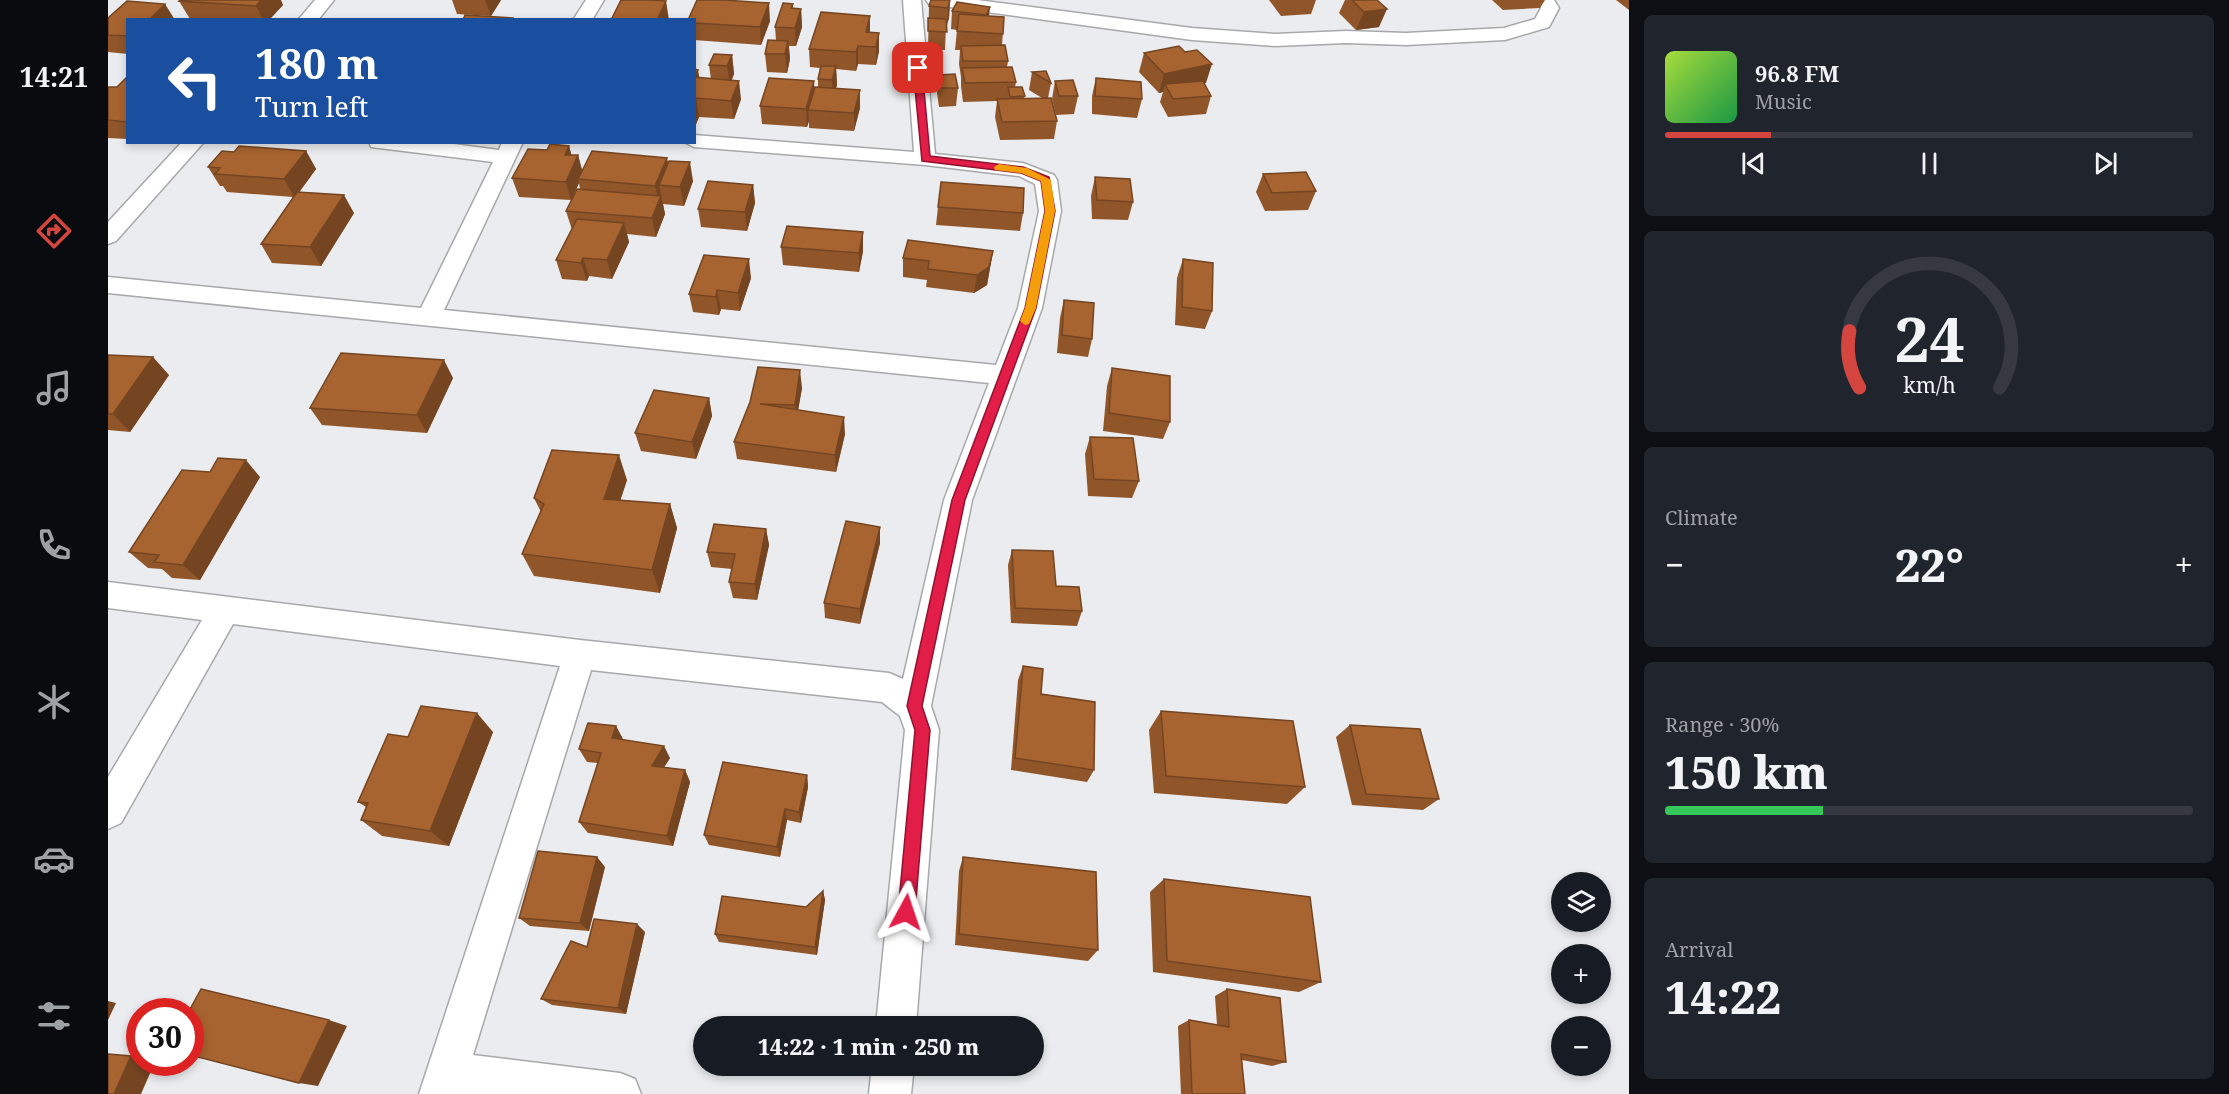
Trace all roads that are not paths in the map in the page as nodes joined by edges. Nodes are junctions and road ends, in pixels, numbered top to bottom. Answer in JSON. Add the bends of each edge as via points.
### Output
{"nodes":[{"id":1,"x":325,"y":0,"type":"edge"},
{"id":2,"x":595,"y":0,"type":"edge"},
{"id":3,"x":912,"y":0,"type":"edge"},
{"id":4,"x":935,"y":0,"type":"edge"},
{"id":5,"x":1545,"y":0,"type":"edge"},
{"id":6,"x":309,"y":18,"type":"edge"},
{"id":7,"x":583,"y":18,"type":"edge"},
{"id":8,"x":696,"y":141,"type":"edge"},
{"id":9,"x":192,"y":144,"type":"edge"},
{"id":10,"x":412,"y":144,"type":"edge"},
{"id":11,"x":510,"y":150,"type":"edge"},
{"id":12,"x":925,"y":159,"type":"junction"},
{"id":13,"x":108,"y":236,"type":"edge"},
{"id":14,"x":108,"y":285,"type":"edge"},
{"id":15,"x":428,"y":318,"type":"junction"},
{"id":16,"x":1005,"y":375,"type":"junction"},
{"id":17,"x":108,"y":595,"type":"edge"},
{"id":18,"x":225,"y":610,"type":"junction"},
{"id":19,"x":580,"y":654,"type":"junction"},
{"id":20,"x":914,"y":706,"type":"junction"},
{"id":21,"x":108,"y":812,"type":"edge"},
{"id":22,"x":897,"y":1016,"type":"edge"},
{"id":23,"x":892,"y":1076,"type":"edge"},
{"id":24,"x":443,"y":1083,"type":"edge"},
{"id":25,"x":620,"y":1094,"type":"edge"},
{"id":26,"x":890,"y":1094,"type":"edge"}],
"edges":[{"from":1,"to":6,"type":"street"},
{"from":2,"to":7,"type":"street"},
{"from":3,"to":12,"type":"street"},
{"from":4,"to":5,"type":"street","via":[[1192,34],[1275,40],[1505,34],[1542,23],[1550,8]]},
{"from":8,"to":12,"type":"street"},
{"from":9,"to":13,"type":"street"},
{"from":10,"to":11,"type":"street"},
{"from":11,"to":15,"type":"street"},
{"from":12,"to":16,"type":"street","via":[[1023,170],[1046,180],[1050,211],[1032,297]]},
{"from":14,"to":15,"type":"street"},
{"from":15,"to":16,"type":"street"},
{"from":16,"to":20,"type":"street","via":[[958,500]]},
{"from":17,"to":18,"type":"street"},
{"from":18,"to":19,"type":"street"},
{"from":18,"to":21,"type":"street"},
{"from":19,"to":20,"type":"street","via":[[889,688]]},
{"from":19,"to":24,"type":"street"},
{"from":20,"to":22,"type":"street","via":[[922,730]]},
{"from":23,"to":26,"type":"street"},
{"from":24,"to":25,"type":"street"}]}
